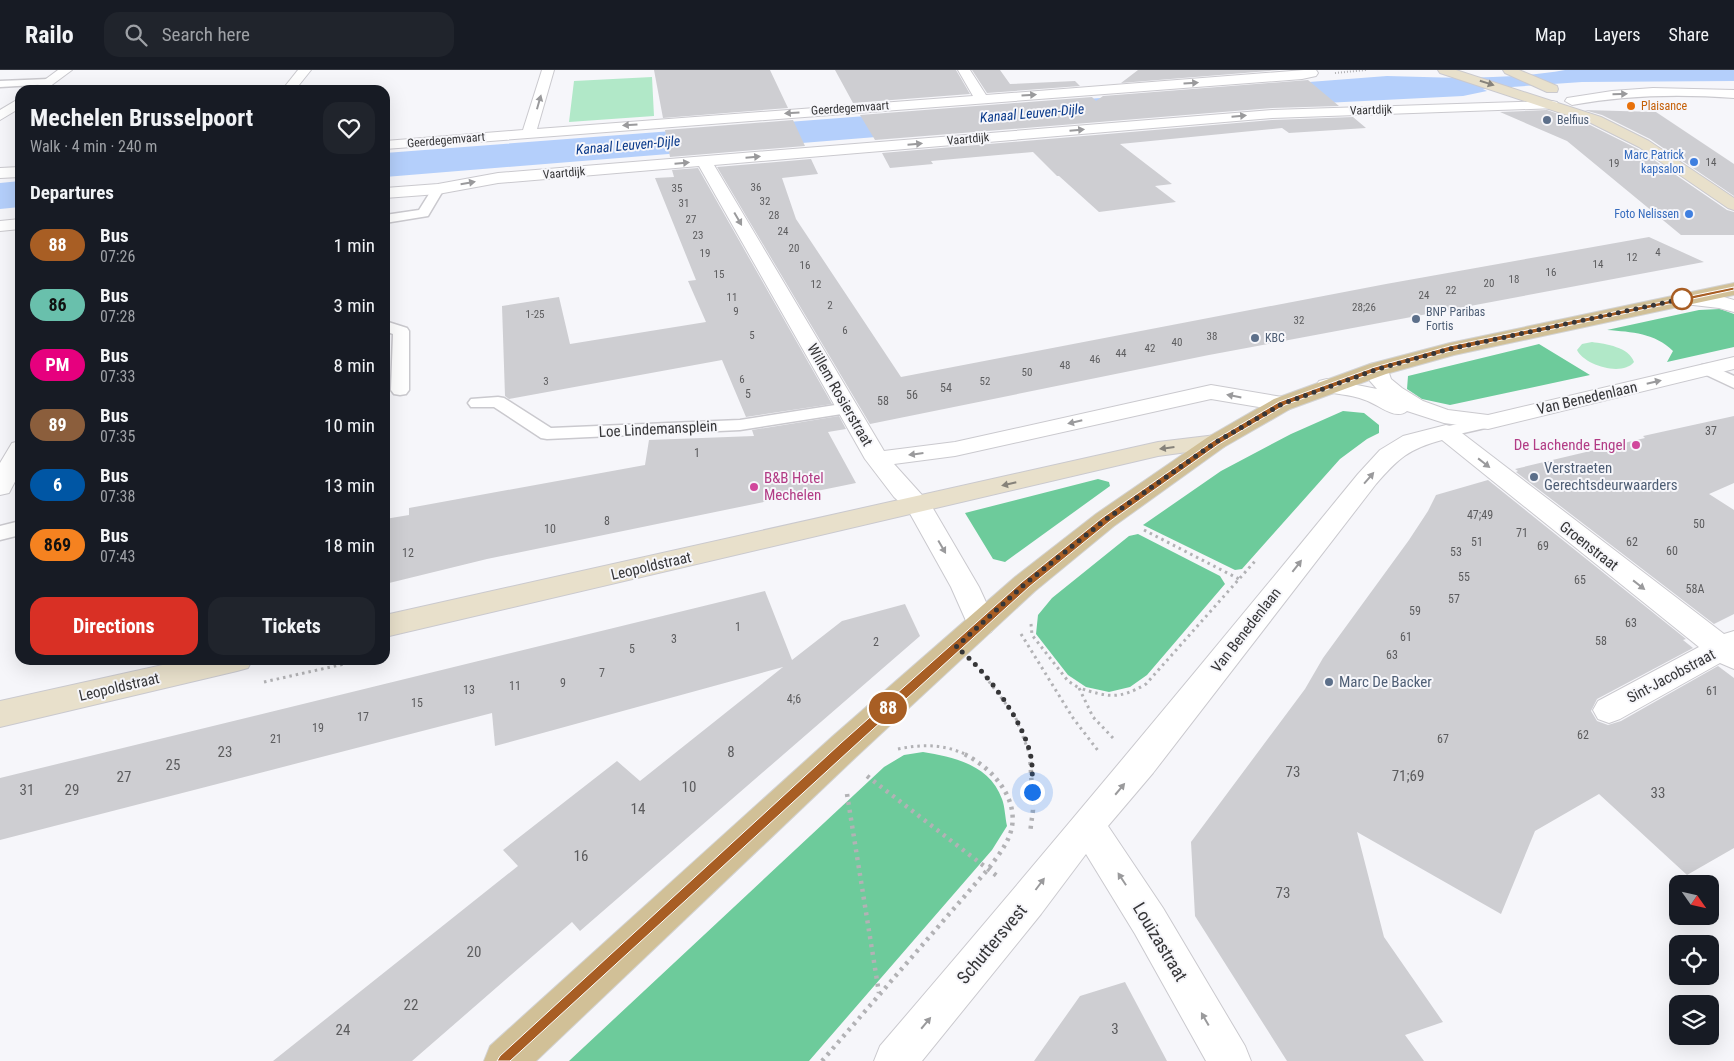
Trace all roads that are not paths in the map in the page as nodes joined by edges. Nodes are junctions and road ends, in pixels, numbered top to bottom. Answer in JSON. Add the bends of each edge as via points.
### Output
{"nodes":[{"id":1,"x":66,"y":70,"type":"edge"},
{"id":2,"x":305,"y":70,"type":"edge"},
{"id":3,"x":548,"y":70,"type":"edge"},
{"id":4,"x":964,"y":70,"type":"edge"},
{"id":5,"x":1444,"y":70,"type":"edge"},
{"id":6,"x":1311,"y":71,"type":"edge"},
{"id":7,"x":1512,"y":71,"type":"edge"},
{"id":8,"x":49,"y":82,"type":"junction"},
{"id":9,"x":0,"y":84,"type":"edge"},
{"id":10,"x":44,"y":85,"type":"edge"},
{"id":11,"x":292,"y":85,"type":"edge"},
{"id":12,"x":1734,"y":94,"type":"edge"},
{"id":13,"x":980,"y":98,"type":"junction"},
{"id":14,"x":1572,"y":101,"type":"junction"},
{"id":15,"x":1552,"y":105,"type":"junction"},
{"id":16,"x":15,"y":106,"type":"edge"},
{"id":17,"x":0,"y":116,"type":"edge"},
{"id":18,"x":1596,"y":120,"type":"junction"},
{"id":19,"x":530,"y":133,"type":"junction"},
{"id":20,"x":390,"y":145,"type":"edge"},
{"id":21,"x":704,"y":161,"type":"junction"},
{"id":22,"x":15,"y":172,"type":"edge"},
{"id":23,"x":0,"y":173,"type":"edge"},
{"id":24,"x":438,"y":189,"type":"junction"},
{"id":25,"x":390,"y":193,"type":"edge"},
{"id":26,"x":1732,"y":205,"type":"edge"},
{"id":27,"x":390,"y":217,"type":"edge"},
{"id":28,"x":15,"y":224,"type":"edge"},
{"id":29,"x":0,"y":226,"type":"edge"},
{"id":30,"x":1734,"y":289,"type":"edge"},
{"id":31,"x":1683,"y":299,"type":"junction"},
{"id":32,"x":1734,"y":306,"type":"edge"},
{"id":33,"x":390,"y":328,"type":"edge"},
{"id":34,"x":1734,"y":363,"type":"edge"},
{"id":35,"x":1378,"y":369,"type":"junction"},
{"id":36,"x":1708,"y":369,"type":"junction"},
{"id":37,"x":1734,"y":383,"type":"edge"},
{"id":38,"x":1327,"y":386,"type":"junction"},
{"id":39,"x":400,"y":390,"type":"dead end"},
{"id":40,"x":477,"y":403,"type":"dead end"},
{"id":41,"x":1282,"y":404,"type":"junction"},
{"id":42,"x":848,"y":408,"type":"junction"},
{"id":43,"x":1488,"y":422,"type":"junction"},
{"id":44,"x":1446,"y":432,"type":"junction"},
{"id":45,"x":1411,"y":441,"type":"junction"},
{"id":46,"x":1216,"y":442,"type":"junction"},
{"id":47,"x":15,"y":458,"type":"edge"},
{"id":48,"x":877,"y":459,"type":"junction"},
{"id":49,"x":0,"y":487,"type":"edge"},
{"id":50,"x":918,"y":505,"type":"junction"},
{"id":51,"x":15,"y":529,"type":"edge"},
{"id":52,"x":0,"y":533,"type":"edge"},
{"id":53,"x":981,"y":624,"type":"junction"},
{"id":54,"x":390,"y":625,"type":"edge"},
{"id":55,"x":1730,"y":650,"type":"edge"},
{"id":56,"x":215,"y":665,"type":"edge"},
{"id":57,"x":1609,"y":710,"type":"dead end"},
{"id":58,"x":0,"y":714,"type":"edge"},
{"id":59,"x":1087,"y":825,"type":"junction"},
{"id":60,"x":505,"y":1061,"type":"edge"},
{"id":61,"x":895,"y":1061,"type":"edge"},
{"id":62,"x":1230,"y":1061,"type":"edge"}],
"edges":[{"from":1,"to":8,"type":"street"},
{"from":2,"to":11,"type":"street"},
{"from":19,"to":3,"type":"street","one_way":true},
{"from":4,"to":13,"type":"street"},
{"from":5,"to":15,"type":"main road","one_way":true},
{"from":13,"to":6,"type":"street","name":"Geerdegemvaart","one_way":true},
{"from":7,"to":14,"type":"main road"},
{"from":8,"to":9,"type":"lane"},
{"from":8,"to":10,"type":"street"},
{"from":14,"to":12,"type":"street","one_way":true,"via":[[1604,94],[1697,91]]},
{"from":13,"to":19,"type":"street","name":"Geerdegemvaart","one_way":true},
{"from":14,"to":18,"type":"main road"},
{"from":15,"to":18,"type":"main road"},
{"from":21,"to":15,"type":"street","name":"Vaartdijk","one_way":true,"via":[[1272,114]]},
{"from":16,"to":17,"type":"street"},
{"from":18,"to":26,"type":"main road","via":[[1644,144]]},
{"from":19,"to":20,"type":"street","name":"Geerdegemvaart"},
{"from":24,"to":21,"type":"street","name":"Vaartdijk","one_way":true,"via":[[498,178]]},
{"from":21,"to":42,"type":"street","name":"Willem Rosierstraat","one_way":true},
{"from":22,"to":23,"type":"street"},
{"from":24,"to":25,"type":"street","name":"Vaartdijk"},
{"from":24,"to":27,"type":"lane","via":[[423,213]]},
{"from":28,"to":29,"type":"street"},
{"from":30,"to":31,"type":"main road"},
{"from":31,"to":32,"type":"street"},
{"from":31,"to":35,"type":"main road","via":[[1450,349]]},
{"from":33,"to":39,"type":"lane","via":[[401,331]]},
{"from":34,"to":36,"type":"street","name":"Van Benedenlaan"},
{"from":35,"to":38,"type":"main road"},
{"from":35,"to":43,"type":"street","via":[[1381,381],[1415,406],[1444,416]]},
{"from":36,"to":37,"type":"lane"},
{"from":43,"to":36,"type":"street","name":"Van Benedenlaan","one_way":true},
{"from":38,"to":41,"type":"main road"},
{"from":38,"to":45,"type":"street","via":[[1359,390],[1386,399],[1413,423]]},
{"from":40,"to":42,"type":"lane","name":"Loe Lindemansplein","via":[[498,402],[547,434],[740,424]]},
{"from":41,"to":46,"type":"main road"},
{"from":41,"to":48,"type":"street","one_way":true,"via":[[1211,392],[955,449]]},
{"from":42,"to":48,"type":"street","name":"Willem Rosierstraat"},
{"from":43,"to":44,"type":"lane","name":"Van Benedenlaan"},
{"from":44,"to":45,"type":"street","name":"Van Benedenlaan"},
{"from":44,"to":55,"type":"street","name":"Groenstraat","one_way":true},
{"from":59,"to":45,"type":"street","name":"Van Benedenlaan","one_way":true,"via":[[1119,790],[1367,479],[1389,455]]},
{"from":46,"to":50,"type":"main road","one_way":true,"via":[[1158,449]]},
{"from":46,"to":53,"type":"main road","via":[[1105,520]]},
{"from":47,"to":49,"type":"street"},
{"from":48,"to":50,"type":"street","name":"Willem Rosierstraat"},
{"from":50,"to":53,"type":"street","name":"Willem Rosierstraat","one_way":true,"via":[[966,587]]},
{"from":50,"to":54,"type":"main road","name":"Leopoldstraat"},
{"from":51,"to":52,"type":"lane"},
{"from":53,"to":60,"type":"main road"},
{"from":55,"to":57,"type":"street","name":"Sint-Jacobstraat"},
{"from":56,"to":58,"type":"main road","name":"Leopoldstraat"},
{"from":61,"to":59,"type":"street","name":"Schuttersvest","one_way":true},
{"from":62,"to":59,"type":"street","name":"Louizastraat","one_way":true,"via":[[1149,921]]}]}
